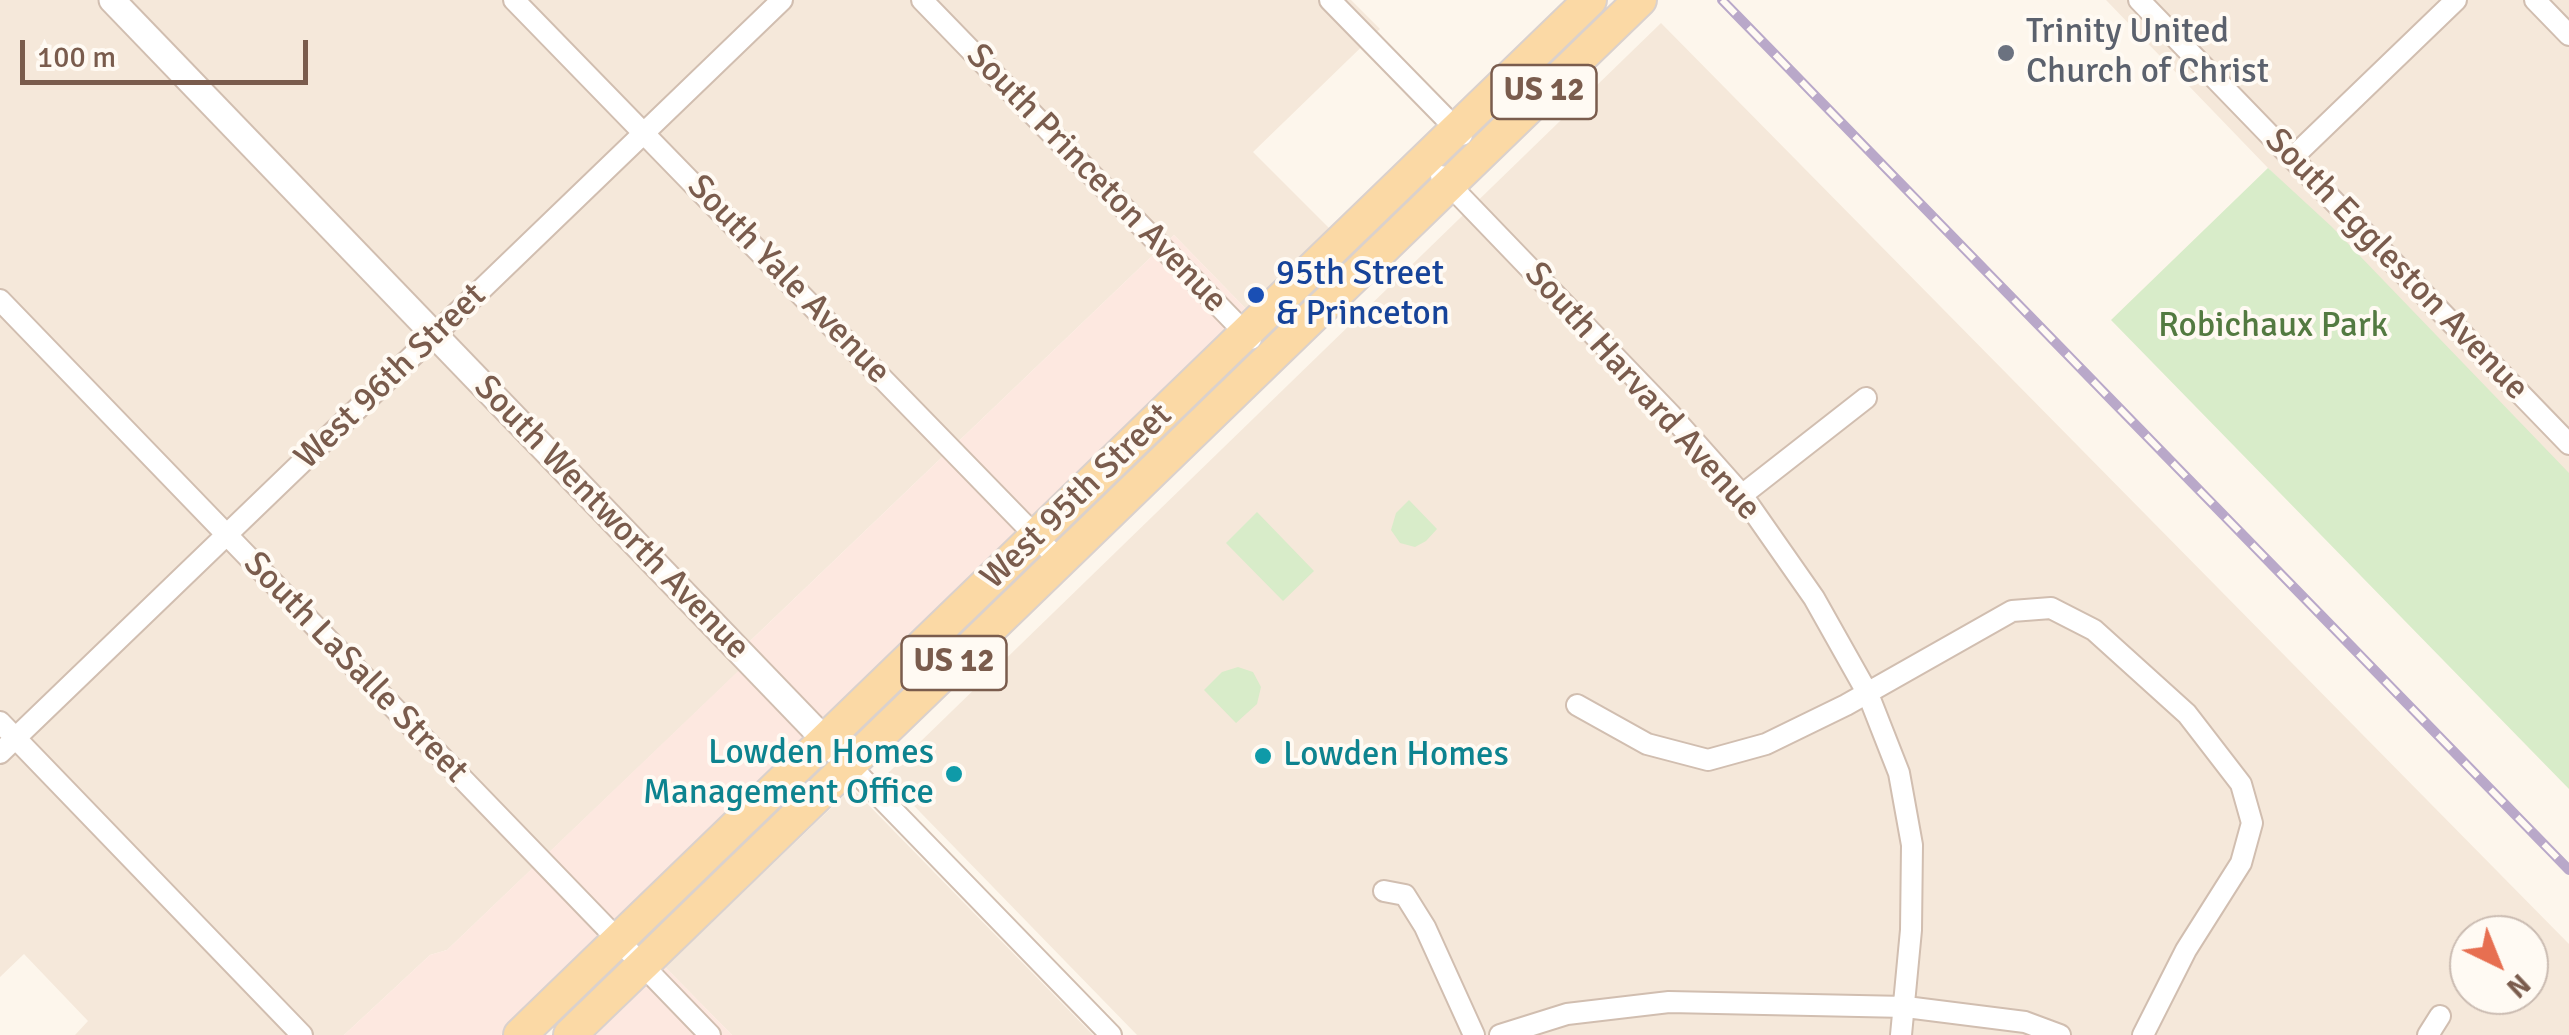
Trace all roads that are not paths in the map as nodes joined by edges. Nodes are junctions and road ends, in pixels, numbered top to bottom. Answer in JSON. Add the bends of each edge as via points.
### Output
{"nodes":[{"id":1,"x":112,"y":0,"type":"edge"},
{"id":2,"x":514,"y":0,"type":"edge"},
{"id":3,"x":782,"y":0,"type":"edge"},
{"id":4,"x":922,"y":0,"type":"edge"},
{"id":5,"x":1330,"y":0,"type":"edge"},
{"id":6,"x":1590,"y":0,"type":"edge"},
{"id":7,"x":1640,"y":0,"type":"edge"},
{"id":8,"x":2138,"y":0,"type":"edge"},
{"id":9,"x":2456,"y":0,"type":"edge"},
{"id":10,"x":2535,"y":0,"type":"edge"},
{"id":11,"x":2569,"y":35,"type":"edge"},
{"id":12,"x":1457,"y":130,"type":"junction"},
{"id":13,"x":645,"y":132,"type":"junction"},
{"id":14,"x":1480,"y":154,"type":"junction"},
{"id":15,"x":2292,"y":158,"type":"junction"},
{"id":16,"x":1425,"y":160,"type":"junction"},
{"id":17,"x":1449,"y":184,"type":"junction"},
{"id":18,"x":0,"y":300,"type":"edge"},
{"id":19,"x":434,"y":334,"type":"junction"},
{"id":20,"x":1246,"y":334,"type":"junction"},
{"id":21,"x":1270,"y":358,"type":"junction"},
{"id":22,"x":1866,"y":398,"type":"dead end"},
{"id":23,"x":2569,"y":444,"type":"edge"},
{"id":24,"x":1742,"y":495,"type":"junction"},
{"id":25,"x":227,"y":535,"type":"junction"},
{"id":26,"x":1036,"y":537,"type":"junction"},
{"id":27,"x":1060,"y":561,"type":"junction"},
{"id":28,"x":1868,"y":694,"type":"junction"},
{"id":29,"x":1576,"y":705,"type":"dead end"},
{"id":30,"x":0,"y":722,"type":"edge"},
{"id":31,"x":824,"y":740,"type":"junction"},
{"id":32,"x":8,"y":746,"type":"edge"},
{"id":33,"x":848,"y":764,"type":"junction"},
{"id":34,"x":1384,"y":891,"type":"dead end"},
{"id":35,"x":618,"y":940,"type":"junction"},
{"id":36,"x":642,"y":965,"type":"junction"},
{"id":37,"x":1906,"y":1007,"type":"junction"},
{"id":38,"x":2440,"y":1016,"type":"dead end"},
{"id":39,"x":302,"y":1035,"type":"edge"},
{"id":40,"x":520,"y":1035,"type":"edge"},
{"id":41,"x":570,"y":1035,"type":"edge"},
{"id":42,"x":710,"y":1035,"type":"edge"},
{"id":43,"x":1111,"y":1035,"type":"edge"},
{"id":44,"x":1474,"y":1035,"type":"edge"},
{"id":45,"x":1500,"y":1035,"type":"edge"},
{"id":46,"x":1901,"y":1035,"type":"edge"},
{"id":47,"x":2060,"y":1035,"type":"edge"},
{"id":48,"x":2142,"y":1035,"type":"edge"},
{"id":49,"x":2428,"y":1035,"type":"edge"}],
"edges":[{"from":1,"to":19,"type":"street","name":"South Wentworth Avenue"},
{"from":2,"to":13,"type":"street","name":"South Yale Avenue"},
{"from":3,"to":13,"type":"street","name":"West 96th Street"},
{"from":4,"to":20,"type":"street","name":"South Princeton Avenue"},
{"from":5,"to":12,"type":"street"},
{"from":6,"to":12,"type":"main road","name":"West 95th Street","number":"US 12"},
{"from":7,"to":14,"type":"main road","name":"West 95th Street","number":"US 12"},
{"from":8,"to":15,"type":"street","name":"South Eggleston Avenue"},
{"from":9,"to":15,"type":"street"},
{"from":10,"to":11,"type":"street"},
{"from":12,"to":14,"type":"street"},
{"from":12,"to":16,"type":"main road","name":"West 95th Street","number":"US 12"},
{"from":13,"to":19,"type":"street","name":"West 96th Street"},
{"from":13,"to":26,"type":"street","name":"South Yale Avenue"},
{"from":14,"to":17,"type":"main road","name":"West 95th Street","number":"US 12"},
{"from":15,"to":23,"type":"street","name":"South Eggleston Avenue"},
{"from":16,"to":17,"type":"street","name":"South Harvard Avenue"},
{"from":16,"to":20,"type":"main road","name":"West 95th Street","number":"US 12"},
{"from":17,"to":21,"type":"main road","name":"West 95th Street","number":"US 12"},
{"from":17,"to":24,"type":"street","name":"South Harvard Avenue"},
{"from":18,"to":25,"type":"street","name":"South LaSalle Street"},
{"from":19,"to":25,"type":"street","name":"West 96th Street"},
{"from":19,"to":31,"type":"street","name":"South Wentworth Avenue"},
{"from":20,"to":21,"type":"street","name":"South Princeton Avenue"},
{"from":20,"to":26,"type":"main road","name":"West 95th Street","number":"US 12"},
{"from":21,"to":27,"type":"main road","name":"West 95th Street","number":"US 12"},
{"from":22,"to":24,"type":"street"},
{"from":24,"to":28,"type":"street","name":"South Harvard Avenue","via":[[1814,598]]},
{"from":25,"to":32,"type":"street","name":"West 96th Street"},
{"from":25,"to":35,"type":"street","name":"South LaSalle Street"},
{"from":26,"to":27,"type":"street","name":"South Yale Avenue"},
{"from":26,"to":31,"type":"main road","name":"West 95th Street","number":"US 12"},
{"from":27,"to":33,"type":"main road","name":"West 95th Street","number":"US 12"},
{"from":28,"to":29,"type":"street","via":[[1766,744],[1708,760],[1648,744]]},
{"from":28,"to":37,"type":"street","name":"South Harvard Avenue","via":[[1898,773],[1912,845]]},
{"from":28,"to":48,"type":"street","via":[[2012,611],[2051,608],[2094,630],[2187,714],[2242,784],[2252,823],[2241,863]]},
{"from":30,"to":32,"type":"street"},
{"from":31,"to":33,"type":"street","name":"South Wentworth Avenue"},
{"from":31,"to":35,"type":"main road","name":"West 95th Street","number":"US 12"},
{"from":32,"to":39,"type":"street"},
{"from":33,"to":36,"type":"main road","name":"West 95th Street","number":"US 12"},
{"from":33,"to":43,"type":"street","name":"South Wentworth Avenue"},
{"from":34,"to":44,"type":"street","via":[[1405,895],[1415,911]]},
{"from":35,"to":36,"type":"street","name":"South LaSalle Street"},
{"from":35,"to":40,"type":"main road","name":"West 95th Street","number":"US 12"},
{"from":36,"to":41,"type":"main road","name":"West 95th Street","number":"US 12"},
{"from":36,"to":42,"type":"street","name":"South LaSalle Street"},
{"from":37,"to":45,"type":"street","via":[[1669,1002],[1567,1014]]},
{"from":37,"to":46,"type":"street"},
{"from":37,"to":47,"type":"street","via":[[2025,1022]]},
{"from":38,"to":49,"type":"street"}]}
